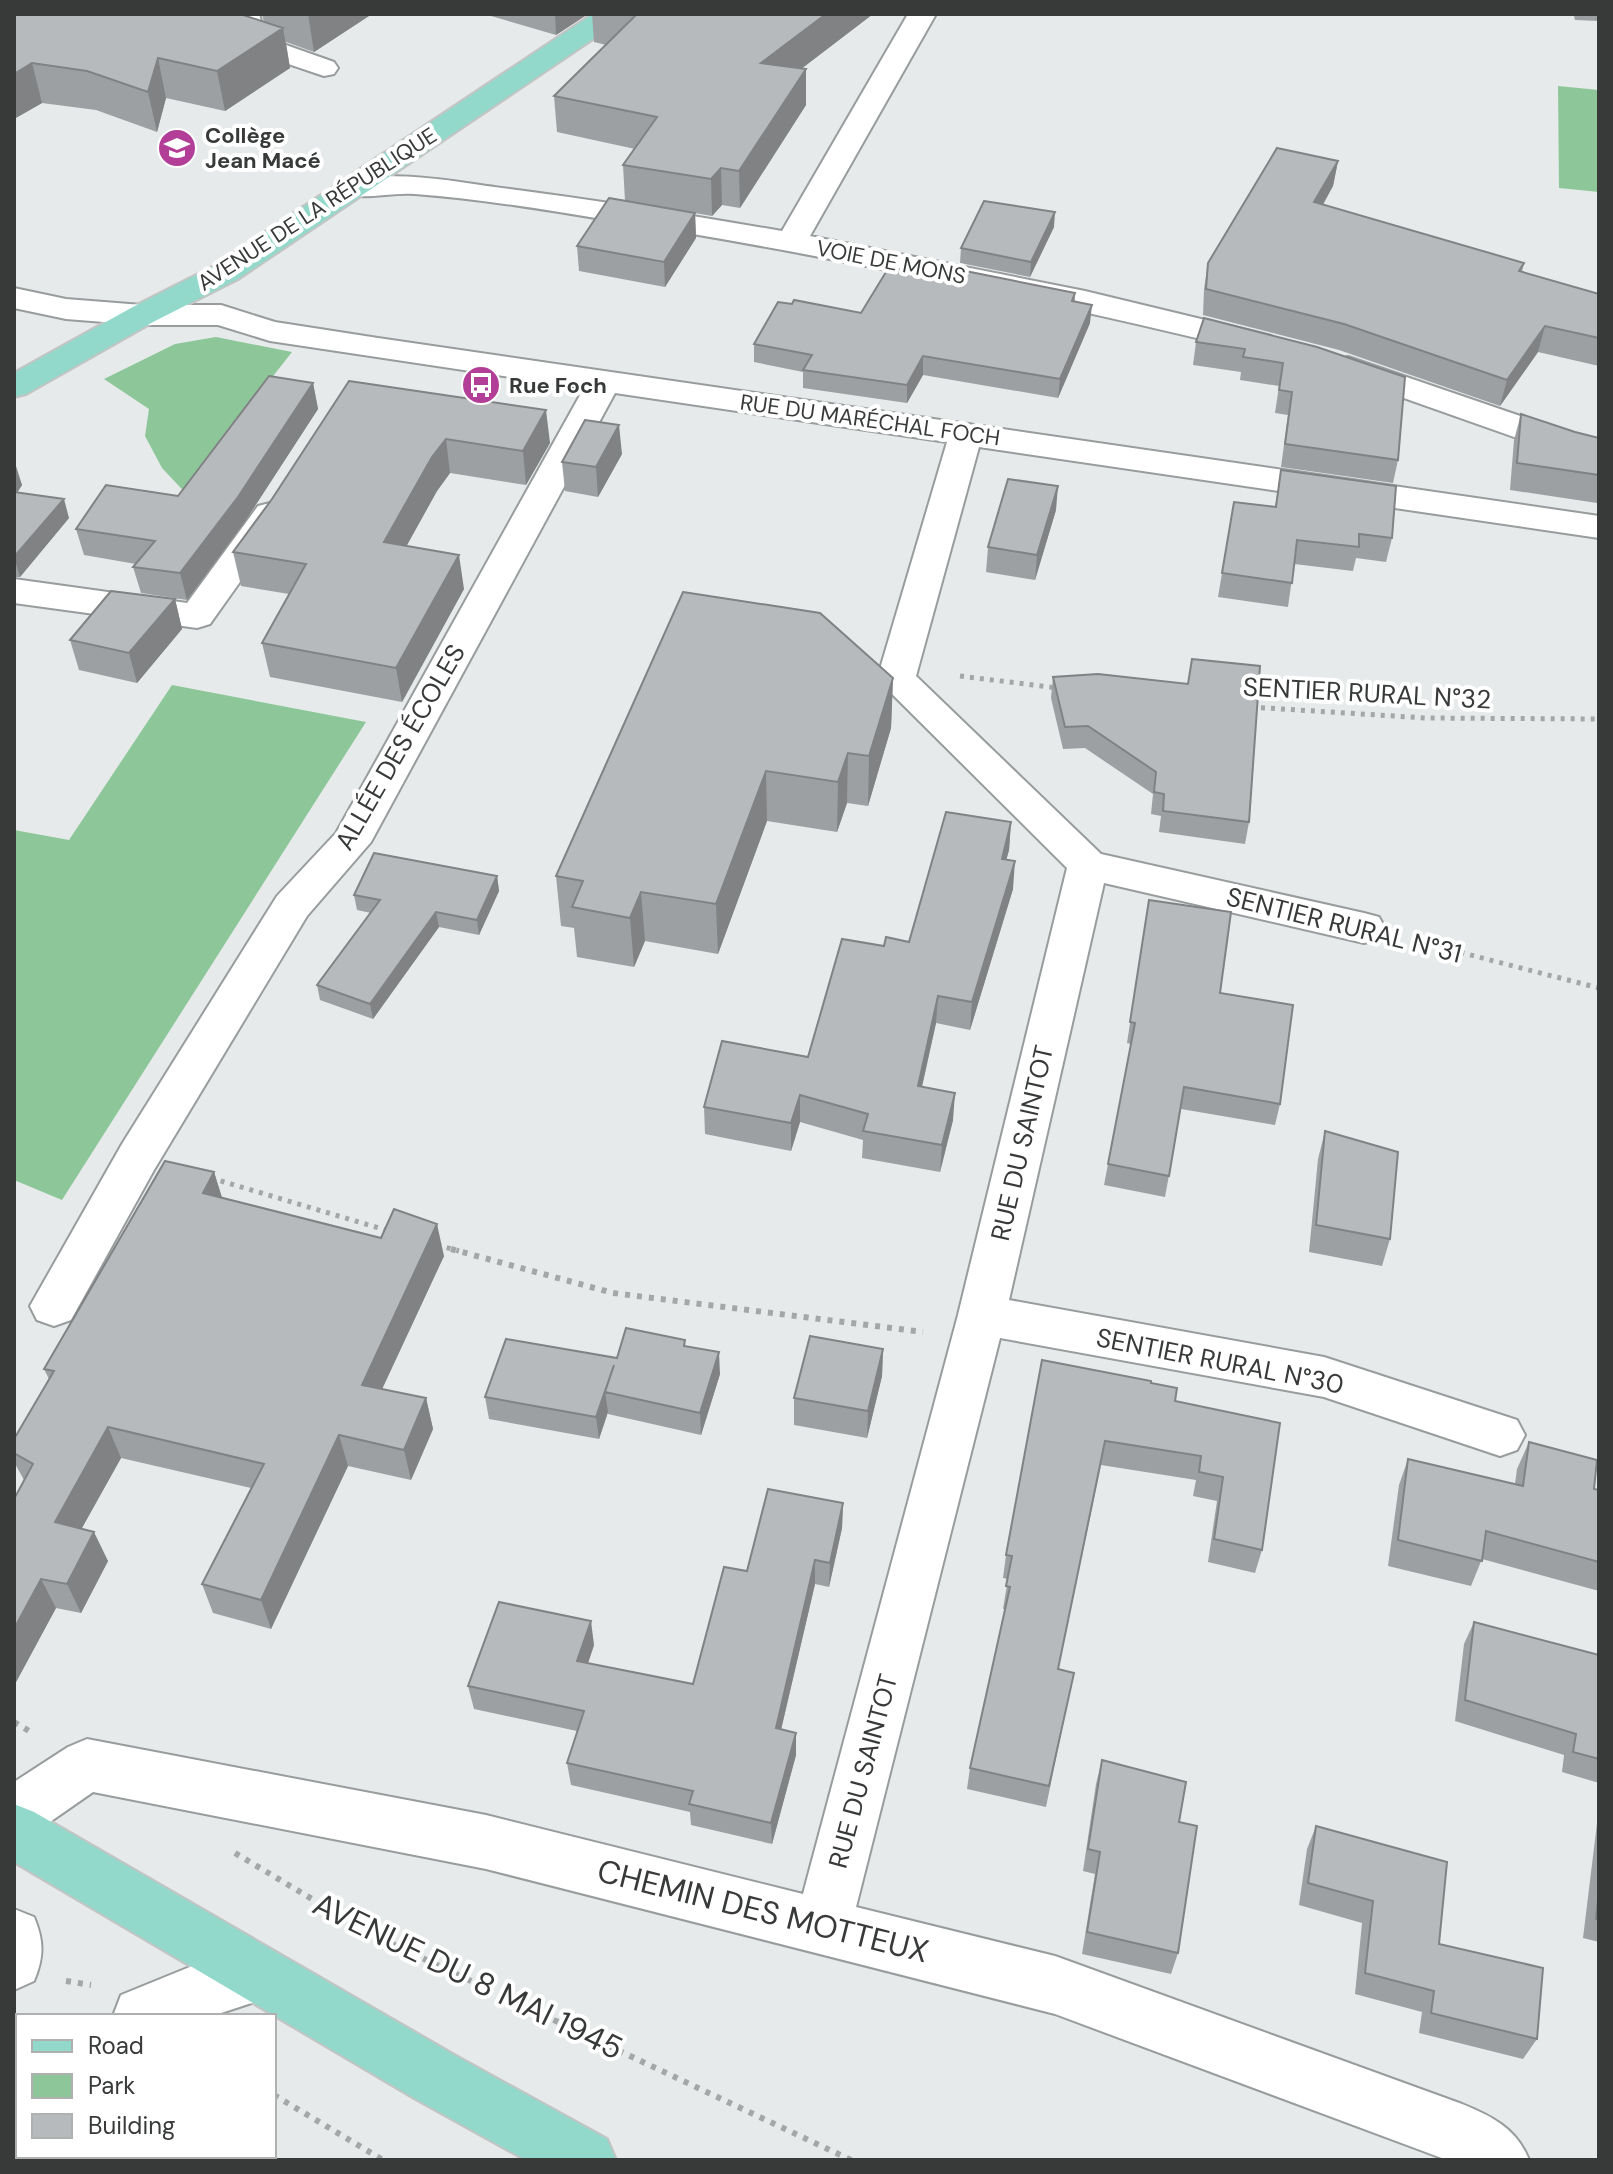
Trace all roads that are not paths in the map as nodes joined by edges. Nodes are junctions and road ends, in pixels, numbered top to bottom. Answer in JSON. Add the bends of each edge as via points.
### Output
{"nodes":[{"id":1,"x":245,"y":14,"type":"edge"},
{"id":2,"x":611,"y":14,"type":"edge"},
{"id":3,"x":922,"y":14,"type":"edge"},
{"id":4,"x":324,"y":68,"type":"dead end"},
{"id":5,"x":354,"y":188,"type":"junction"},
{"id":6,"x":791,"y":242,"type":"junction"},
{"id":7,"x":14,"y":298,"type":"edge"},
{"id":8,"x":142,"y":315,"type":"junction"},
{"id":9,"x":1283,"y":349,"type":"edge"},
{"id":10,"x":1326,"y":360,"type":"edge"},
{"id":11,"x":604,"y":382,"type":"junction"},
{"id":12,"x":14,"y":387,"type":"edge"},
{"id":13,"x":966,"y":434,"type":"junction"},
{"id":14,"x":1599,"y":453,"type":"edge"},
{"id":15,"x":284,"y":492,"type":"edge"},
{"id":16,"x":1599,"y":527,"type":"edge"},
{"id":17,"x":14,"y":591,"type":"edge"},
{"id":18,"x":1088,"y":865,"type":"junction"},
{"id":19,"x":1364,"y":928,"type":"road end"},
{"id":20,"x":54,"y":1306,"type":"dead end"},
{"id":21,"x":979,"y":1327,"type":"junction"},
{"id":22,"x":1500,"y":1435,"type":"dead end"},
{"id":23,"x":14,"y":1814,"type":"edge"},
{"id":24,"x":14,"y":1831,"type":"edge"},
{"id":25,"x":823,"y":1926,"type":"junction"},
{"id":26,"x":14,"y":1937,"type":"edge"},
{"id":27,"x":34,"y":1970,"type":"edge"},
{"id":28,"x":259,"y":1974,"type":"junction"},
{"id":29,"x":122,"y":2004,"type":"edge"},
{"id":30,"x":586,"y":2160,"type":"edge"},
{"id":31,"x":1499,"y":2160,"type":"edge"}],
"edges":[{"from":1,"to":4,"type":"street","via":[[254,43]]},
{"from":2,"to":5,"type":"main road","name":"AVENUE DE LA RÉPUBLIQUE"},
{"from":3,"to":6,"type":"street"},
{"from":5,"to":6,"type":"street","name":"VOIE DE MONS","via":[[413,185]]},
{"from":5,"to":8,"type":"main road","name":"AVENUE DE LA RÉPUBLIQUE","via":[[227,272]]},
{"from":6,"to":9,"type":"street","name":"VOIE DE MONS","via":[[1152,315]]},
{"from":7,"to":8,"type":"street","name":"RUE DU MARÉCHAL FOCH","via":[[66,309]]},
{"from":8,"to":11,"type":"street","name":"RUE DU MARÉCHAL FOCH","via":[[221,315],[370,361]]},
{"from":8,"to":12,"type":"main road","name":"AVENUE DE LA RÉPUBLIQUE"},
{"from":10,"to":14,"type":"street"},
{"from":11,"to":13,"type":"street","name":"RUE DU MARÉCHAL FOCH"},
{"from":11,"to":20,"type":"street","name":"ALLÉE DES ÉCOLES","via":[[351,842],[292,906],[138,1157]]},
{"from":13,"to":16,"type":"street","name":"RUE DU MARÉCHAL FOCH"},
{"from":13,"to":18,"type":"street","via":[[896,679]]},
{"from":15,"to":17,"type":"street","via":[[197,616]]},
{"from":18,"to":19,"type":"street","name":"SENTIER RURAL N°31"},
{"from":18,"to":21,"type":"street","name":"RUE DU SAINTOT"},
{"from":21,"to":22,"type":"street","name":"SENTIER RURAL N°30","via":[[1324,1377]]},
{"from":21,"to":25,"type":"street","name":"RUE DU SAINTOT"},
{"from":23,"to":25,"type":"street","name":"CHEMIN DES MOTTEUX","via":[[87,1765],[486,1842]]},
{"from":24,"to":28,"type":"main road"},
{"from":25,"to":31,"type":"street","name":"CHEMIN DES MOTTEUX","via":[[1055,1985],[1462,2134]]},
{"from":26,"to":27,"type":"street"},
{"from":28,"to":29,"type":"street"},
{"from":28,"to":30,"type":"main road"}]}
